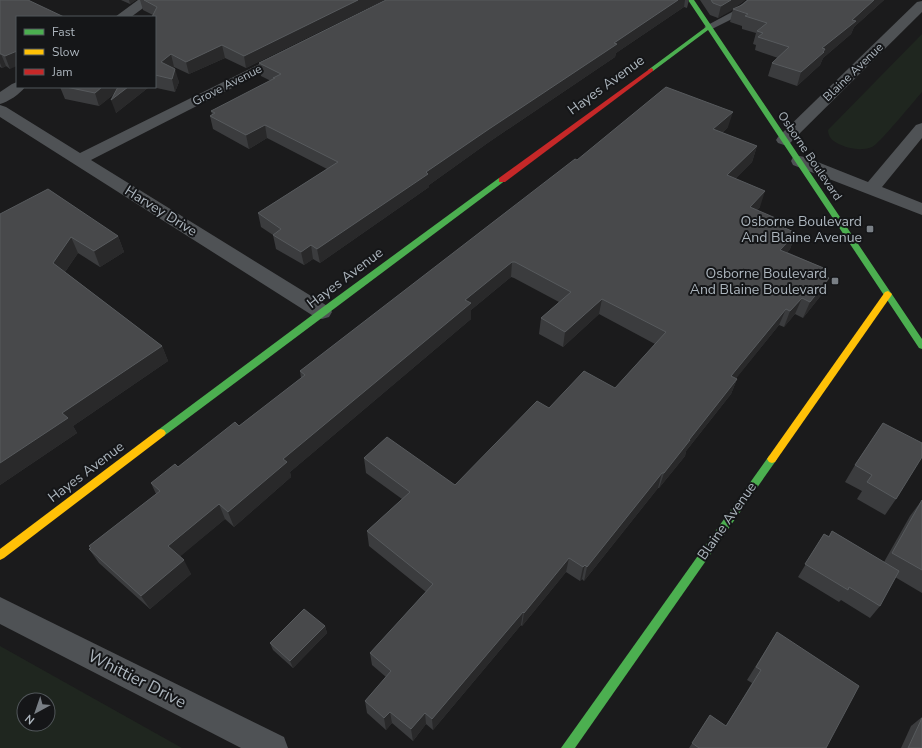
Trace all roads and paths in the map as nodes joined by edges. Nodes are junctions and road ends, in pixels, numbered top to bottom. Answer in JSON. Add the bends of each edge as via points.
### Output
{"nodes":[{"id":1,"x":147,"y":0,"type":"edge"},
{"id":2,"x":691,"y":0,"type":"edge"},
{"id":3,"x":753,"y":0,"type":"edge"},
{"id":4,"x":922,"y":5,"type":"edge"},
{"id":5,"x":123,"y":16,"type":"edge"},
{"id":6,"x":709,"y":27,"type":"junction"},
{"id":7,"x":297,"y":50,"type":"edge"},
{"id":8,"x":16,"y":88,"type":"edge"},
{"id":9,"x":0,"y":99,"type":"edge"},
{"id":10,"x":0,"y":110,"type":"edge"},
{"id":11,"x":922,"y":128,"type":"edge"},
{"id":12,"x":784,"y":140,"type":"junction"},
{"id":13,"x":78,"y":160,"type":"junction"},
{"id":14,"x":799,"y":161,"type":"junction"},
{"id":15,"x":871,"y":189,"type":"junction"},
{"id":16,"x":922,"y":209,"type":"edge"},
{"id":17,"x":888,"y":294,"type":"junction"},
{"id":18,"x":322,"y":312,"type":"junction"},
{"id":19,"x":922,"y":346,"type":"edge"},
{"id":20,"x":0,"y":554,"type":"edge"},
{"id":21,"x":0,"y":610,"type":"edge"},
{"id":22,"x":273,"y":748,"type":"edge"},
{"id":23,"x":567,"y":748,"type":"edge"}],
"edges":[{"from":1,"to":5,"type":"street"},
{"from":2,"to":6,"type":"street","name":"Osborne Boulevard"},
{"from":3,"to":6,"type":"lane","via":[[735,14]]},
{"from":4,"to":12,"type":"street","name":"Blaine Avenue"},
{"from":6,"to":12,"type":"street","name":"Osborne Boulevard"},
{"from":6,"to":18,"type":"street","name":"Hayes Avenue"},
{"from":7,"to":13,"type":"street","name":"Grove Avenue"},
{"from":8,"to":9,"type":"street"},
{"from":10,"to":13,"type":"street","name":"Harvey Drive"},
{"from":11,"to":15,"type":"street"},
{"from":12,"to":14,"type":"street","name":"Osborne Boulevard"},
{"from":13,"to":18,"type":"street","name":"Harvey Drive"},
{"from":14,"to":15,"type":"street"},
{"from":14,"to":17,"type":"street","name":"Osborne Boulevard"},
{"from":15,"to":16,"type":"street"},
{"from":17,"to":19,"type":"street","name":"Osborne Boulevard"},
{"from":17,"to":23,"type":"street","name":"Blaine Avenue"},
{"from":18,"to":20,"type":"street","name":"Hayes Avenue"},
{"from":21,"to":22,"type":"street","name":"Whittier Drive"}]}
